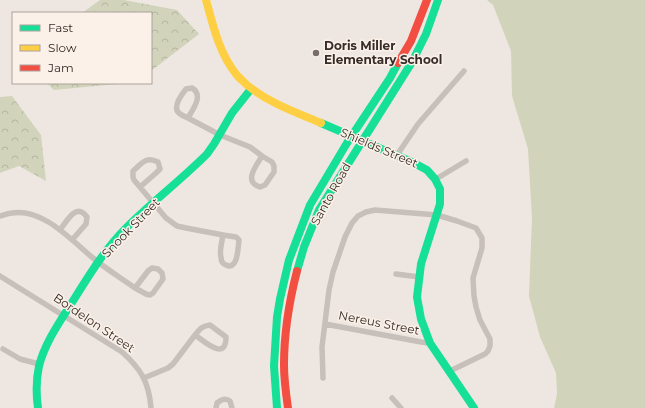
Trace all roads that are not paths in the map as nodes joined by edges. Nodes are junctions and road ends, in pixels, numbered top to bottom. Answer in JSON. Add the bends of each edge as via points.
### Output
{"nodes":[{"id":1,"x":206,"y":0,"type":"edge"},
{"id":2,"x":427,"y":0,"type":"edge"},
{"id":3,"x":438,"y":0,"type":"edge"},
{"id":4,"x":464,"y":71,"type":"dead end"},
{"id":5,"x":252,"y":89,"type":"junction"},
{"id":6,"x":188,"y":118,"type":"junction"},
{"id":7,"x":220,"y":135,"type":"junction"},
{"id":8,"x":351,"y":137,"type":"junction"},
{"id":9,"x":361,"y":140,"type":"junction"},
{"id":10,"x":262,"y":156,"type":"junction"},
{"id":11,"x":397,"y":156,"type":"junction"},
{"id":12,"x":466,"y":161,"type":"dead end"},
{"id":13,"x":436,"y":179,"type":"junction"},
{"id":14,"x":140,"y":187,"type":"junction"},
{"id":15,"x":153,"y":203,"type":"junction"},
{"id":16,"x":437,"y":215,"type":"junction"},
{"id":17,"x":0,"y":216,"type":"edge"},
{"id":18,"x":60,"y":230,"type":"junction"},
{"id":19,"x":223,"y":235,"type":"junction"},
{"id":20,"x":72,"y":240,"type":"junction"},
{"id":21,"x":98,"y":262,"type":"junction"},
{"id":22,"x":396,"y":274,"type":"dead end"},
{"id":23,"x":0,"y":276,"type":"edge"},
{"id":24,"x":419,"y":277,"type":"junction"},
{"id":25,"x":135,"y":288,"type":"junction"},
{"id":26,"x":64,"y":315,"type":"junction"},
{"id":27,"x":325,"y":324,"type":"junction"},
{"id":28,"x":195,"y":335,"type":"junction"},
{"id":29,"x":430,"y":343,"type":"junction"},
{"id":30,"x":1,"y":350,"type":"edge"},
{"id":31,"x":39,"y":364,"type":"junction"},
{"id":32,"x":450,"y":371,"type":"junction"},
{"id":33,"x":144,"y":378,"type":"junction"},
{"id":34,"x":323,"y":378,"type":"dead end"},
{"id":35,"x":392,"y":398,"type":"dead end"},
{"id":36,"x":38,"y":408,"type":"edge"},
{"id":37,"x":151,"y":408,"type":"edge"},
{"id":38,"x":216,"y":408,"type":"edge"},
{"id":39,"x":232,"y":408,"type":"edge"},
{"id":40,"x":277,"y":408,"type":"edge"},
{"id":41,"x":288,"y":408,"type":"edge"},
{"id":42,"x":401,"y":408,"type":"edge"},
{"id":43,"x":474,"y":408,"type":"edge"}],
"edges":[{"from":1,"to":5,"type":"street","name":"Shields Street","via":[[222,50],[234,73]]},
{"from":2,"to":8,"type":"street","name":"Santo Road","via":[[411,41]]},
{"from":3,"to":9,"type":"street","name":"Santo Road","via":[[422,44]]},
{"from":4,"to":11,"type":"street","via":[[421,120]]},
{"from":5,"to":7,"type":"street","name":"Snook Street","via":[[232,113]]},
{"from":5,"to":8,"type":"street","name":"Shields Street","via":[[277,105]]},
{"from":6,"to":6,"type":"street","via":[[198,98],[198,93],[192,88],[186,89],[176,106],[178,113]]},
{"from":6,"to":7,"type":"street"},
{"from":7,"to":10,"type":"street","via":[[250,147]]},
{"from":7,"to":15,"type":"street","name":"Snook Street","via":[[206,155]]},
{"from":8,"to":9,"type":"street","name":"Shields Street"},
{"from":8,"to":40,"type":"street","name":"Santo Road","via":[[310,205],[289,260],[277,316],[274,366]]},
{"from":9,"to":11,"type":"street","name":"Shields Street"},
{"from":9,"to":41,"type":"street","name":"Santo Road","via":[[319,210],[299,264],[289,308],[284,366]]},
{"from":10,"to":10,"type":"street","via":[[252,173],[251,180],[260,188],[274,172],[272,162]]},
{"from":11,"to":13,"type":"street","name":"Shields Street","via":[[430,172]]},
{"from":12,"to":13,"type":"street"},
{"from":13,"to":16,"type":"street","via":[[441,196]]},
{"from":14,"to":14,"type":"street","via":[[160,169],[158,162],[146,160],[133,170],[132,177]]},
{"from":14,"to":15,"type":"street"},
{"from":15,"to":19,"type":"street","via":[[177,226]]},
{"from":15,"to":21,"type":"street","name":"Snook Street","via":[[116,239]]},
{"from":16,"to":24,"type":"street"},
{"from":16,"to":27,"type":"street","via":[[375,210],[358,216],[345,237],[333,272]]},
{"from":16,"to":32,"type":"street","via":[[476,228],[482,238],[482,248],[473,278],[474,296],[480,320],[490,339],[490,346],[485,354]]},
{"from":17,"to":18,"type":"street","via":[[24,213],[36,216]]},
{"from":18,"to":20,"type":"street"},
{"from":18,"to":20,"type":"street","via":[[75,212],[84,213],[87,217],[86,224]]},
{"from":19,"to":19,"type":"street","via":[[220,256],[226,266],[229,266],[236,262],[239,240]]},
{"from":20,"to":21,"type":"street"},
{"from":21,"to":25,"type":"street"},
{"from":21,"to":26,"type":"street","name":"Snook Street"},
{"from":22,"to":24,"type":"street"},
{"from":23,"to":26,"type":"street","name":"Bordelon Street"},
{"from":24,"to":29,"type":"street","via":[[417,297],[421,319]]},
{"from":25,"to":25,"type":"street","via":[[150,295],[163,279],[162,273],[152,268]]},
{"from":26,"to":31,"type":"street","name":"Snook Street"},
{"from":26,"to":33,"type":"street","name":"Bordelon Street","via":[[122,352],[142,372]]},
{"from":27,"to":29,"type":"street","name":"Nereus Street"},
{"from":27,"to":34,"type":"street","via":[[322,347]]},
{"from":28,"to":28,"type":"street","via":[[212,348],[222,348],[226,343],[226,337],[210,326],[200,328]]},
{"from":28,"to":33,"type":"street","via":[[173,364]]},
{"from":29,"to":32,"type":"street"},
{"from":30,"to":31,"type":"street"},
{"from":31,"to":36,"type":"street","name":"Snook Street"},
{"from":32,"to":43,"type":"street"},
{"from":33,"to":37,"type":"street","name":"Bordelon Street"},
{"from":35,"to":42,"type":"street"},
{"from":38,"to":39,"type":"street","via":[[217,403],[226,399],[230,401]]}]}
